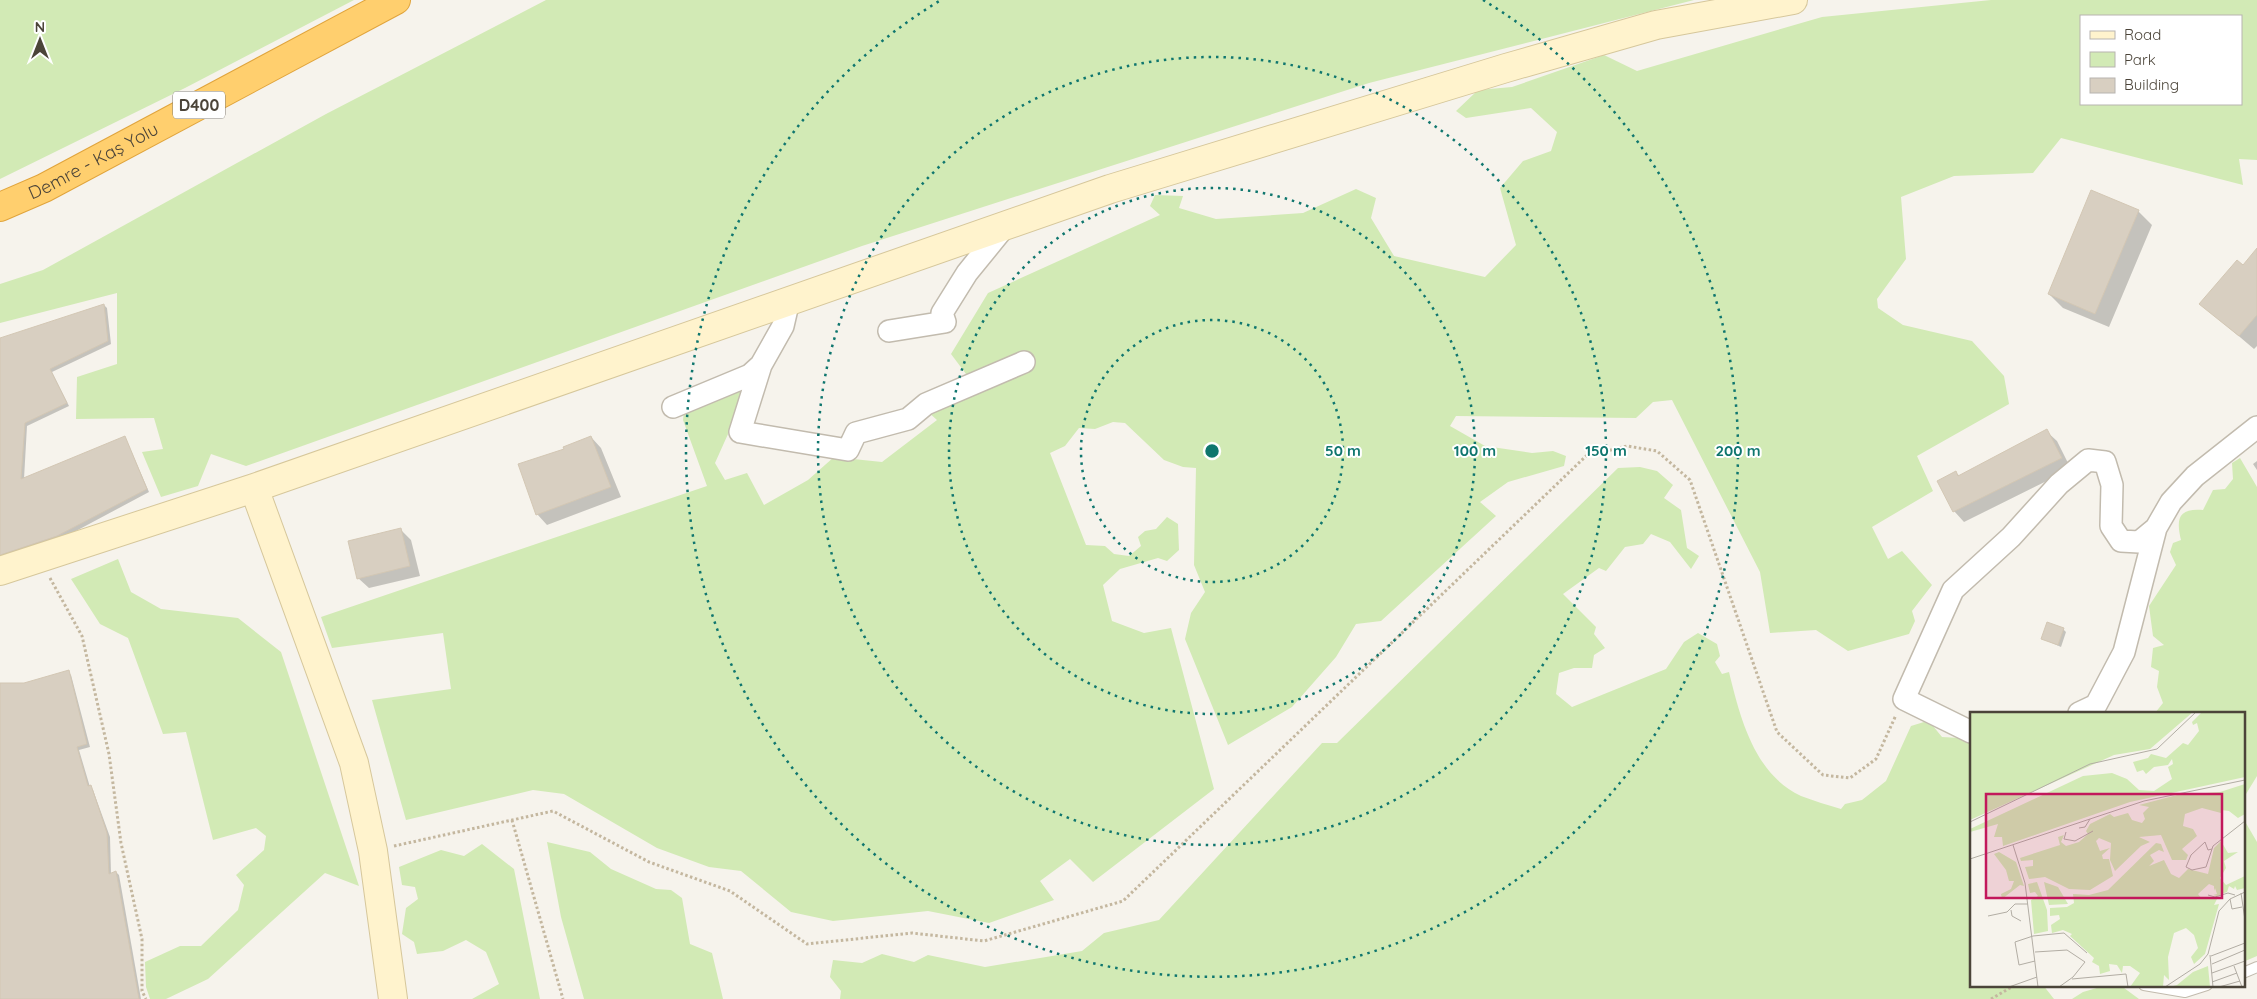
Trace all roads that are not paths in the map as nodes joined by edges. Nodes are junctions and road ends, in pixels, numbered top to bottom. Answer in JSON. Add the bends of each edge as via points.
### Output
{"nodes":[{"id":1,"x":396,"y":0,"type":"edge"},
{"id":2,"x":1793,"y":0,"type":"edge"},
{"id":3,"x":0,"y":207,"type":"edge"},
{"id":4,"x":1006,"y":225,"type":"junction"},
{"id":5,"x":789,"y":300,"type":"junction"},
{"id":6,"x":889,"y":331,"type":"dead end"},
{"id":7,"x":1024,"y":362,"type":"dead end"},
{"id":8,"x":761,"y":365,"type":"junction"},
{"id":9,"x":673,"y":407,"type":"dead end"},
{"id":10,"x":2257,"y":427,"type":"edge"},
{"id":11,"x":254,"y":488,"type":"junction"},
{"id":12,"x":2156,"y":528,"type":"junction"},
{"id":13,"x":0,"y":572,"type":"edge"},
{"id":14,"x":2081,"y":712,"type":"edge"},
{"id":15,"x":1970,"y":732,"type":"edge"},
{"id":16,"x":2257,"y":967,"type":"edge"},
{"id":17,"x":2244,"y":973,"type":"edge"},
{"id":18,"x":2150,"y":986,"type":"edge"},
{"id":19,"x":2204,"y":986,"type":"edge"},
{"id":20,"x":393,"y":999,"type":"edge"}],
"edges":[{"from":1,"to":3,"type":"highway","name":"Demre - Kaş Yolu","number":"D400","via":[[53,183]]},
{"from":2,"to":4,"type":"main road","via":[[1628,33],[1273,138]]},
{"from":4,"to":5,"type":"main road"},
{"from":4,"to":6,"type":"street","via":[[967,273],[942,313],[945,322]]},
{"from":5,"to":8,"type":"street","via":[[783,326]]},
{"from":5,"to":11,"type":"main road"},
{"from":7,"to":8,"type":"street","via":[[926,404],[908,419],[856,433],[848,450],[740,432]]},
{"from":8,"to":9,"type":"street","via":[[750,375]]},
{"from":10,"to":12,"type":"street","via":[[2195,476],[2171,502]]},
{"from":11,"to":13,"type":"main road"},
{"from":11,"to":20,"type":"main road","via":[[354,763],[373,851]]},
{"from":12,"to":14,"type":"street","via":[[2124,652],[2096,705]]},
{"from":12,"to":15,"type":"street","via":[[2138,542],[2121,541],[2111,526],[2112,485],[2105,462],[2088,460],[2059,484],[2011,537],[1953,590],[1904,699]]},
{"from":16,"to":17,"type":"lane"},
{"from":18,"to":19,"type":"lane","via":[[2185,992]]}]}
